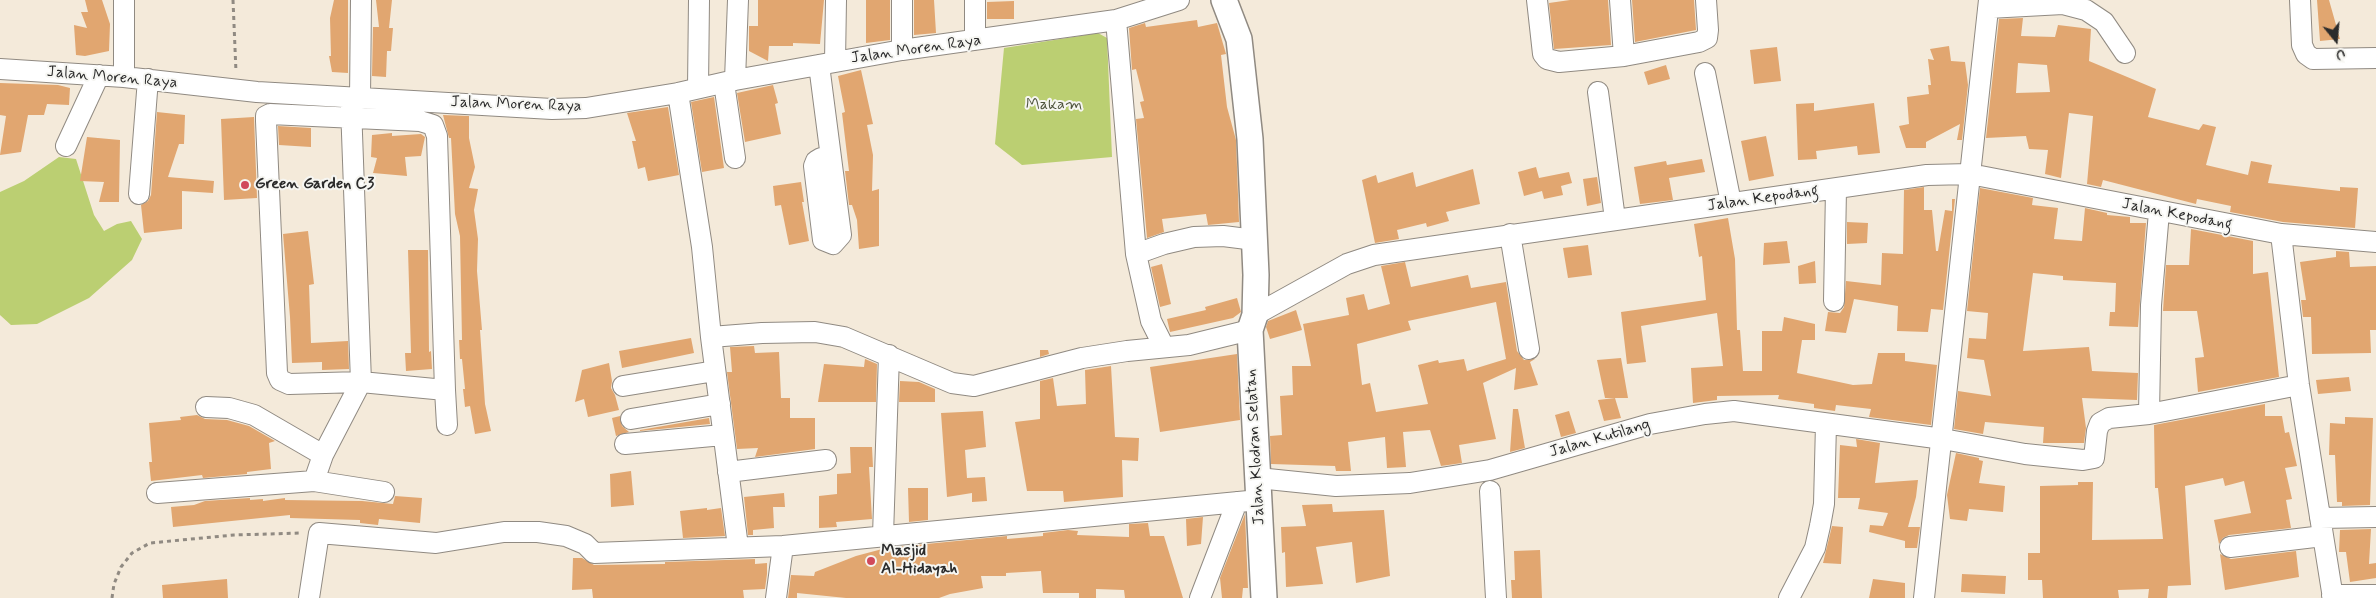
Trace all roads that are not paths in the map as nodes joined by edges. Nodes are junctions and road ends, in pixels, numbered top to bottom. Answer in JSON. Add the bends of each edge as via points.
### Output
{"nodes":[{"id":1,"x":124,"y":0,"type":"edge"},
{"id":2,"x":361,"y":0,"type":"edge"},
{"id":3,"x":699,"y":0,"type":"edge"},
{"id":4,"x":738,"y":0,"type":"edge"},
{"id":5,"x":836,"y":0,"type":"edge"},
{"id":6,"x":902,"y":0,"type":"edge"},
{"id":7,"x":975,"y":0,"type":"edge"},
{"id":8,"x":1179,"y":0,"type":"edge"},
{"id":9,"x":1224,"y":0,"type":"edge"},
{"id":10,"x":1537,"y":0,"type":"edge"},
{"id":11,"x":1620,"y":0,"type":"edge"},
{"id":12,"x":1706,"y":0,"type":"edge"},
{"id":13,"x":2300,"y":0,"type":"edge"},
{"id":14,"x":1988,"y":4,"type":"edge"},
{"id":15,"x":1116,"y":20,"type":"junction"},
{"id":16,"x":976,"y":40,"type":"junction"},
{"id":17,"x":902,"y":50,"type":"junction"},
{"id":18,"x":2125,"y":53,"type":"dead end"},
{"id":19,"x":1624,"y":56,"type":"junction"},
{"id":20,"x":2376,"y":58,"type":"edge"},
{"id":21,"x":827,"y":64,"type":"junction"},
{"id":22,"x":0,"y":69,"type":"edge"},
{"id":23,"x":1705,"y":73,"type":"dead end"},
{"id":24,"x":100,"y":75,"type":"junction"},
{"id":25,"x":124,"y":77,"type":"junction"},
{"id":26,"x":148,"y":80,"type":"junction"},
{"id":27,"x":730,"y":81,"type":"junction"},
{"id":28,"x":698,"y":88,"type":"junction"},
{"id":29,"x":1598,"y":92,"type":"dead end"},
{"id":30,"x":678,"y":93,"type":"junction"},
{"id":31,"x":356,"y":98,"type":"junction"},
{"id":32,"x":351,"y":118,"type":"junction"},
{"id":33,"x":66,"y":146,"type":"dead end"},
{"id":34,"x":735,"y":158,"type":"dead end"},
{"id":35,"x":830,"y":163,"type":"dead end"},
{"id":36,"x":1970,"y":174,"type":"junction"},
{"id":37,"x":1836,"y":189,"type":"junction"},
{"id":38,"x":139,"y":194,"type":"dead end"},
{"id":39,"x":1731,"y":203,"type":"junction"},
{"id":40,"x":2159,"y":212,"type":"junction"},
{"id":41,"x":1615,"y":219,"type":"junction"},
{"id":42,"x":1510,"y":234,"type":"junction"},
{"id":43,"x":2281,"y":234,"type":"junction"},
{"id":44,"x":1255,"y":240,"type":"junction"},
{"id":45,"x":2376,"y":242,"type":"edge"},
{"id":46,"x":1136,"y":254,"type":"junction"},
{"id":47,"x":1834,"y":301,"type":"dead end"},
{"id":48,"x":1254,"y":304,"type":"junction"},
{"id":49,"x":1158,"y":335,"type":"junction"},
{"id":50,"x":711,"y":337,"type":"junction"},
{"id":51,"x":1529,"y":349,"type":"dead end"},
{"id":52,"x":889,"y":355,"type":"junction"},
{"id":53,"x":715,"y":371,"type":"junction"},
{"id":54,"x":360,"y":382,"type":"junction"},
{"id":55,"x":2299,"y":385,"type":"junction"},
{"id":56,"x":623,"y":386,"type":"dead end"},
{"id":57,"x":445,"y":390,"type":"junction"},
{"id":58,"x":720,"y":404,"type":"junction"},
{"id":59,"x":206,"y":407,"type":"dead end"},
{"id":60,"x":2149,"y":414,"type":"junction"},
{"id":61,"x":631,"y":419,"type":"dead end"},
{"id":62,"x":1826,"y":424,"type":"junction"},
{"id":63,"x":447,"y":425,"type":"dead end"},
{"id":64,"x":723,"y":435,"type":"junction"},
{"id":65,"x":1943,"y":439,"type":"junction"},
{"id":66,"x":330,"y":441,"type":"junction"},
{"id":67,"x":625,"y":444,"type":"dead end"},
{"id":68,"x":826,"y":460,"type":"dead end"},
{"id":69,"x":728,"y":472,"type":"junction"},
{"id":70,"x":314,"y":481,"type":"junction"},
{"id":71,"x":1490,"y":491,"type":"dead end"},
{"id":72,"x":384,"y":492,"type":"dead end"},
{"id":73,"x":157,"y":493,"type":"dead end"},
{"id":74,"x":1251,"y":493,"type":"junction"},
{"id":75,"x":2376,"y":517,"type":"edge"},
{"id":76,"x":2321,"y":527,"type":"junction"},
{"id":77,"x":883,"y":535,"type":"junction"},
{"id":78,"x":783,"y":546,"type":"junction"},
{"id":79,"x":738,"y":547,"type":"junction"},
{"id":80,"x":2230,"y":547,"type":"dead end"},
{"id":81,"x":2376,"y":595,"type":"edge"},
{"id":82,"x":2332,"y":596,"type":"edge"},
{"id":83,"x":309,"y":598,"type":"edge"},
{"id":84,"x":776,"y":598,"type":"edge"},
{"id":85,"x":1200,"y":598,"type":"edge"},
{"id":86,"x":1264,"y":598,"type":"edge"},
{"id":87,"x":1496,"y":598,"type":"edge"},
{"id":88,"x":1789,"y":598,"type":"edge"},
{"id":89,"x":1924,"y":598,"type":"edge"}],
"edges":[{"from":1,"to":25,"type":"street"},
{"from":2,"to":31,"type":"street"},
{"from":3,"to":28,"type":"street"},
{"from":4,"to":27,"type":"street"},
{"from":5,"to":21,"type":"street"},
{"from":6,"to":17,"type":"street"},
{"from":7,"to":16,"type":"street"},
{"from":8,"to":15,"type":"street","name":"Jalan Moren Raya"},
{"from":9,"to":44,"type":"main road","name":"Jalan Klodran Selatan","via":[[1239,39],[1250,140]]},
{"from":10,"to":19,"type":"street","via":[[1541,48],[1547,59],[1559,62]]},
{"from":11,"to":19,"type":"street"},
{"from":12,"to":19,"type":"street","via":[[1707,38]]},
{"from":13,"to":20,"type":"street","via":[[2302,45],[2306,54],[2313,59]]},
{"from":14,"to":18,"type":"street","via":[[2063,4],[2086,10],[2104,22]]},
{"from":14,"to":36,"type":"street"},
{"from":15,"to":16,"type":"street","name":"Jalan Moren Raya"},
{"from":15,"to":46,"type":"street"},
{"from":16,"to":17,"type":"street","name":"Jalan Moren Raya"},
{"from":17,"to":21,"type":"street","name":"Jalan Moren Raya"},
{"from":21,"to":27,"type":"street","name":"Jalan Moren Raya"},
{"from":21,"to":35,"type":"street"},
{"from":22,"to":24,"type":"street","name":"Jalan Moren Raya"},
{"from":23,"to":39,"type":"street"},
{"from":24,"to":25,"type":"street","name":"Jalan Moren Raya"},
{"from":24,"to":33,"type":"street"},
{"from":25,"to":26,"type":"street","name":"Jalan Moren Raya"},
{"from":26,"to":31,"type":"street","name":"Jalan Moren Raya"},
{"from":26,"to":38,"type":"street"},
{"from":27,"to":28,"type":"street","name":"Jalan Moren Raya"},
{"from":27,"to":34,"type":"street"},
{"from":28,"to":30,"type":"street","name":"Jalan Moren Raya"},
{"from":29,"to":41,"type":"street"},
{"from":30,"to":31,"type":"street","name":"Jalan Moren Raya","via":[[586,108]]},
{"from":30,"to":50,"type":"street","via":[[703,256]]},
{"from":31,"to":32,"type":"street"},
{"from":32,"to":54,"type":"street"},
{"from":32,"to":54,"type":"street","via":[[270,114],[266,121],[276,373],[280,380],[289,384]]},
{"from":32,"to":57,"type":"street","via":[[427,122],[436,130]]},
{"from":36,"to":37,"type":"street","name":"Jalan Kepodang","via":[[1927,175]]},
{"from":36,"to":40,"type":"street","name":"Jalan Kepodang"},
{"from":36,"to":65,"type":"street"},
{"from":37,"to":39,"type":"street","name":"Jalan Kepodang"},
{"from":37,"to":47,"type":"street"},
{"from":39,"to":41,"type":"street","name":"Jalan Kepodang"},
{"from":40,"to":43,"type":"street","name":"Jalan Kepodang"},
{"from":40,"to":60,"type":"street","via":[[2151,304]]},
{"from":41,"to":42,"type":"street","name":"Jalan Kepodang"},
{"from":42,"to":48,"type":"street","name":"Jalan Kepodang","via":[[1374,255]]},
{"from":42,"to":51,"type":"street"},
{"from":43,"to":45,"type":"street","name":"Jalan Kepodang"},
{"from":43,"to":55,"type":"street"},
{"from":44,"to":46,"type":"street","via":[[1194,237]]},
{"from":44,"to":48,"type":"main road","name":"Jalan Klodran Selatan"},
{"from":46,"to":49,"type":"street"},
{"from":48,"to":49,"type":"street","name":"Jalan Kepodang","via":[[1189,346]]},
{"from":48,"to":74,"type":"main road","name":"Jalan Klodran Selatan"},
{"from":49,"to":52,"type":"street","name":"Jalan Kepodang","via":[[974,386],[952,383]]},
{"from":50,"to":52,"type":"street","name":"Jalan Kepodang","via":[[815,332],[844,337]]},
{"from":50,"to":53,"type":"street"},
{"from":52,"to":77,"type":"street"},
{"from":53,"to":56,"type":"street"},
{"from":53,"to":58,"type":"street"},
{"from":54,"to":57,"type":"street"},
{"from":54,"to":66,"type":"street"},
{"from":55,"to":60,"type":"street"},
{"from":55,"to":76,"type":"street"},
{"from":57,"to":63,"type":"street"},
{"from":58,"to":61,"type":"street"},
{"from":58,"to":64,"type":"street"},
{"from":59,"to":66,"type":"street","via":[[229,408]]},
{"from":60,"to":65,"type":"street","name":"Jalan Kutilang","via":[[2109,418],[2100,423],[2095,456],[2083,460],[2026,454]]},
{"from":62,"to":65,"type":"street","name":"Jalan Kutilang"},
{"from":62,"to":74,"type":"street","name":"Jalan Kutilang","via":[[1734,411],[1705,414],[1650,424],[1490,470],[1410,483]]},
{"from":62,"to":88,"type":"street","via":[[1824,504],[1820,526],[1815,548]]},
{"from":64,"to":67,"type":"street"},
{"from":64,"to":69,"type":"street"},
{"from":65,"to":89,"type":"street"},
{"from":66,"to":70,"type":"street"},
{"from":68,"to":69,"type":"street"},
{"from":69,"to":79,"type":"street"},
{"from":70,"to":72,"type":"street"},
{"from":70,"to":73,"type":"street"},
{"from":71,"to":87,"type":"street"},
{"from":74,"to":77,"type":"street","name":"Jalan Kutilang"},
{"from":74,"to":85,"type":"street"},
{"from":74,"to":86,"type":"main road","name":"Jalan Klodran Selatan"},
{"from":75,"to":76,"type":"street"},
{"from":76,"to":80,"type":"street"},
{"from":76,"to":82,"type":"street"},
{"from":77,"to":78,"type":"street","name":"Jalan Kutilang"},
{"from":78,"to":79,"type":"street","name":"Jalan Kutilang"},
{"from":78,"to":84,"type":"street"},
{"from":79,"to":83,"type":"street","name":"Jalan Kutilang","via":[[594,553],[585,544],[566,536],[538,532],[504,532],[449,542],[319,533]]},
{"from":81,"to":82,"type":"street"}]}
